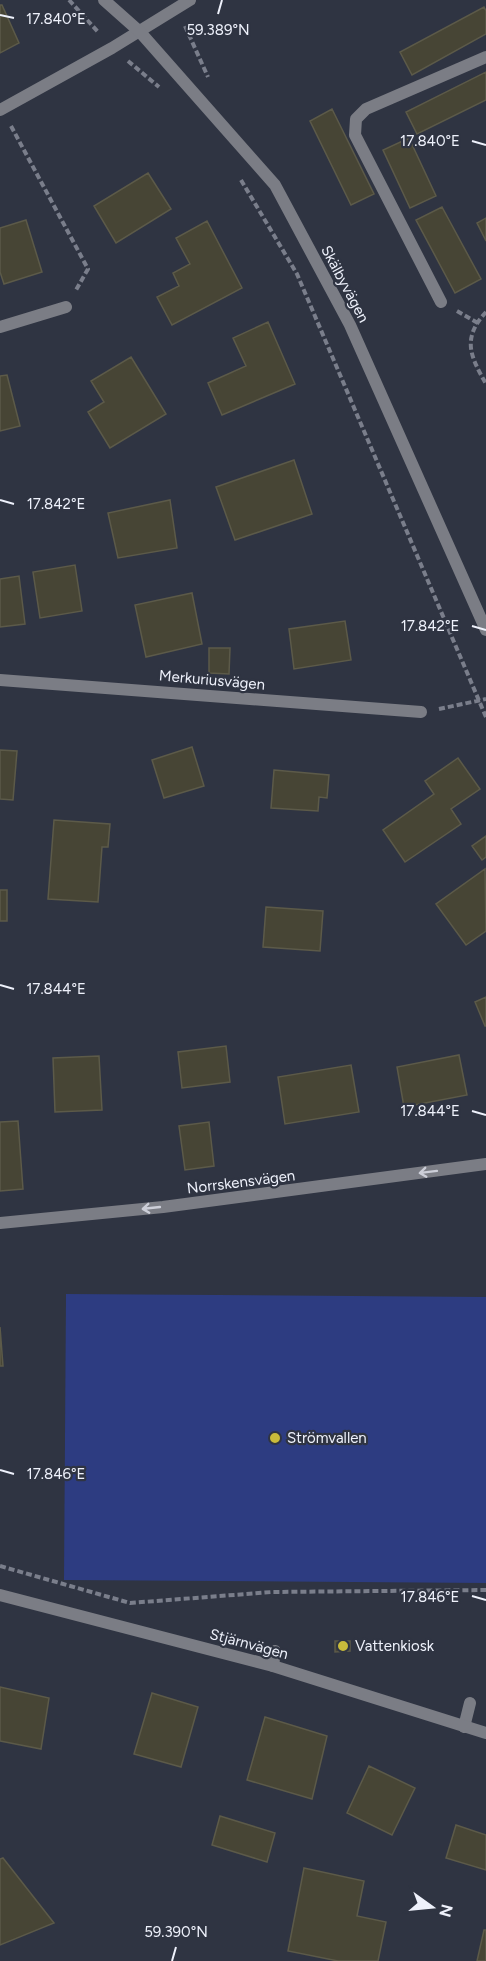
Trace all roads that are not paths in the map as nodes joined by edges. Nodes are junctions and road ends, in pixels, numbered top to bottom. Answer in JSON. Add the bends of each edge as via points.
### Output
{"nodes":[{"id":1,"x":104,"y":0,"type":"edge"},
{"id":2,"x":190,"y":0,"type":"edge"},
{"id":3,"x":140,"y":32,"type":"junction"},
{"id":4,"x":486,"y":57,"type":"edge"},
{"id":5,"x":1,"y":110,"type":"edge"},
{"id":6,"x":441,"y":302,"type":"dead end"},
{"id":7,"x":66,"y":307,"type":"road end"},
{"id":8,"x":0,"y":327,"type":"edge"},
{"id":9,"x":486,"y":630,"type":"edge"},
{"id":10,"x":0,"y":680,"type":"edge"},
{"id":11,"x":421,"y":712,"type":"road end"},
{"id":12,"x":486,"y":1164,"type":"edge"},
{"id":13,"x":0,"y":1223,"type":"edge"},
{"id":14,"x":0,"y":1595,"type":"edge"},
{"id":15,"x":275,"y":1651,"type":"dead end"},
{"id":16,"x":273,"y":1665,"type":"junction"},
{"id":17,"x":470,"y":1703,"type":"dead end"},
{"id":18,"x":464,"y":1727,"type":"junction"},
{"id":19,"x":486,"y":1734,"type":"edge"}],
"edges":[{"from":1,"to":3,"type":"street","name":"Skälbyvägen"},
{"from":2,"to":3,"type":"street"},
{"from":3,"to":5,"type":"street"},
{"from":3,"to":9,"type":"street","name":"Skälbyvägen","via":[[275,185],[350,325]]},
{"from":4,"to":6,"type":"street","via":[[366,109],[356,118],[355,135]]},
{"from":7,"to":8,"type":"street"},
{"from":10,"to":11,"type":"street","name":"Merkuriusvägen"},
{"from":12,"to":13,"type":"street","name":"Norrskensvägen","one_way":true,"via":[[162,1207]]},
{"from":14,"to":16,"type":"street","name":"Stjärnvägen"},
{"from":15,"to":16,"type":"street"},
{"from":16,"to":18,"type":"street","name":"Stjärnvägen"},
{"from":17,"to":18,"type":"street"},
{"from":18,"to":19,"type":"street","name":"Stjärnvägen"}]}
